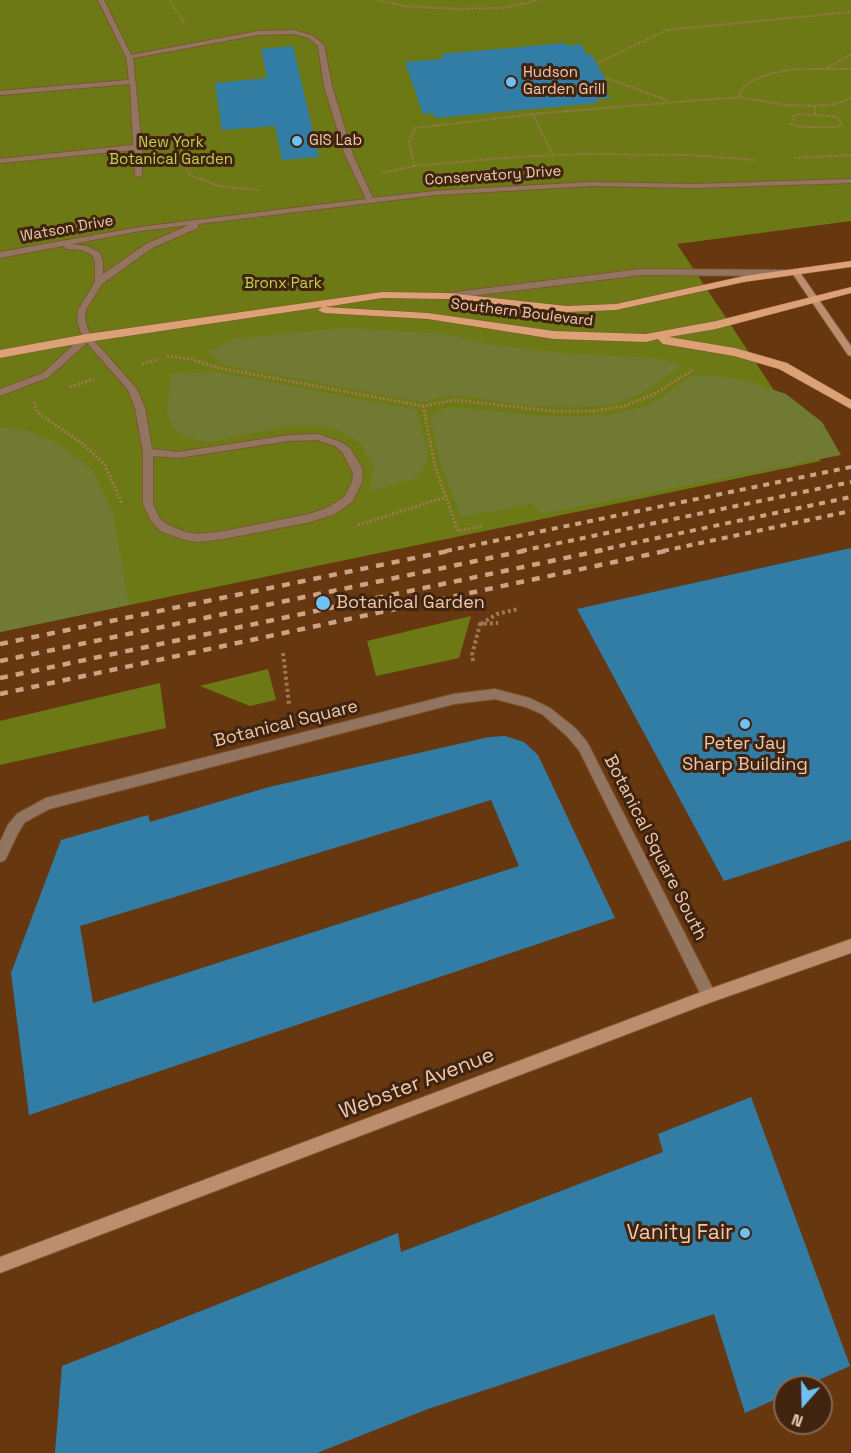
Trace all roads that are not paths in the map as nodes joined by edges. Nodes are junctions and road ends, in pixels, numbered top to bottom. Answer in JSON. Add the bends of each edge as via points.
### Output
{"nodes":[{"id":1,"x":101,"y":0,"type":"edge"},
{"id":2,"x":129,"y":57,"type":"junction"},
{"id":3,"x":133,"y":82,"type":"junction"},
{"id":4,"x":0,"y":93,"type":"edge"},
{"id":5,"x":138,"y":147,"type":"junction"},
{"id":6,"x":0,"y":161,"type":"edge"},
{"id":7,"x":139,"y":175,"type":"dead end"},
{"id":8,"x":851,"y":181,"type":"edge"},
{"id":9,"x":370,"y":200,"type":"junction"},
{"id":10,"x":207,"y":220,"type":"junction"},
{"id":11,"x":140,"y":229,"type":"joint"},
{"id":12,"x":43,"y":246,"type":"junction"},
{"id":13,"x":0,"y":255,"type":"edge"},
{"id":14,"x":851,"y":264,"type":"edge"},
{"id":15,"x":796,"y":273,"type":"junction"},
{"id":16,"x":99,"y":282,"type":"junction"},
{"id":17,"x":851,"y":290,"type":"edge"},
{"id":18,"x":447,"y":296,"type":"junction"},
{"id":19,"x":815,"y":299,"type":"junction"},
{"id":20,"x":292,"y":308,"type":"junction"},
{"id":21,"x":87,"y":338,"type":"junction"},
{"id":22,"x":646,"y":338,"type":"junction"},
{"id":23,"x":851,"y":353,"type":"edge"},
{"id":24,"x":0,"y":354,"type":"edge"},
{"id":25,"x":0,"y":393,"type":"edge"},
{"id":26,"x":851,"y":405,"type":"edge"},
{"id":27,"x":148,"y":452,"type":"junction"},
{"id":28,"x":560,"y":721,"type":"joint"},
{"id":29,"x":0,"y":856,"type":"edge"},
{"id":30,"x":851,"y":946,"type":"edge"},
{"id":31,"x":710,"y":996,"type":"junction"},
{"id":32,"x":0,"y":1265,"type":"edge"}],
"edges":[{"from":1,"to":2,"type":"street"},
{"from":2,"to":3,"type":"street"},
{"from":2,"to":9,"type":"street","via":[[258,33],[294,32],[311,37],[321,45],[328,86],[350,155]]},
{"from":3,"to":4,"type":"street"},
{"from":3,"to":5,"type":"street"},
{"from":5,"to":6,"type":"street"},
{"from":5,"to":7,"type":"street"},
{"from":8,"to":9,"type":"street","name":"Conservatory Drive","via":[[568,185]]},
{"from":9,"to":10,"type":"street","name":"Conservatory Drive"},
{"from":10,"to":11,"type":"street","name":"Conservatory Drive"},
{"from":10,"to":16,"type":"street","via":[[149,246]]},
{"from":11,"to":12,"type":"street","name":"Watson Drive"},
{"from":12,"to":13,"type":"street","name":"Watson Drive"},
{"from":12,"to":16,"type":"street","via":[[73,246],[96,254]]},
{"from":14,"to":15,"type":"main road","name":"Southern Boulevard"},
{"from":15,"to":18,"type":"street","via":[[641,272]]},
{"from":15,"to":18,"type":"main road","name":"Southern Boulevard","via":[[744,279],[609,308],[567,309]]},
{"from":15,"to":19,"type":"main road"},
{"from":16,"to":21,"type":"street","via":[[82,310]]},
{"from":17,"to":19,"type":"main road","name":"Southern Boulevard"},
{"from":18,"to":20,"type":"main road","name":"Southern Boulevard","via":[[382,295]]},
{"from":19,"to":22,"type":"main road","name":"Southern Boulevard","via":[[716,325]]},
{"from":19,"to":23,"type":"main road"},
{"from":20,"to":21,"type":"main road","name":"Southern Boulevard"},
{"from":20,"to":22,"type":"main road","name":"Southern Boulevard","via":[[428,316],[554,335]]},
{"from":21,"to":24,"type":"main road","name":"Southern Boulevard"},
{"from":21,"to":25,"type":"street","via":[[46,375]]},
{"from":21,"to":27,"type":"street","via":[[132,389],[140,408]]},
{"from":22,"to":26,"type":"main road","via":[[711,347],[767,361],[797,372]]},
{"from":27,"to":27,"type":"street","via":[[148,504],[152,514],[164,528],[185,537],[212,537],[321,514],[348,499],[358,473],[346,450],[318,438],[289,438],[178,455]]},
{"from":28,"to":29,"type":"street","name":"Botanical Square","via":[[529,703],[495,694],[475,695],[46,804],[21,818]]},
{"from":28,"to":31,"type":"street","name":"Botanical Square South","via":[[591,760]]},
{"from":30,"to":31,"type":"main road","name":"Webster Avenue"},
{"from":31,"to":32,"type":"main road","name":"Webster Avenue"}]}
